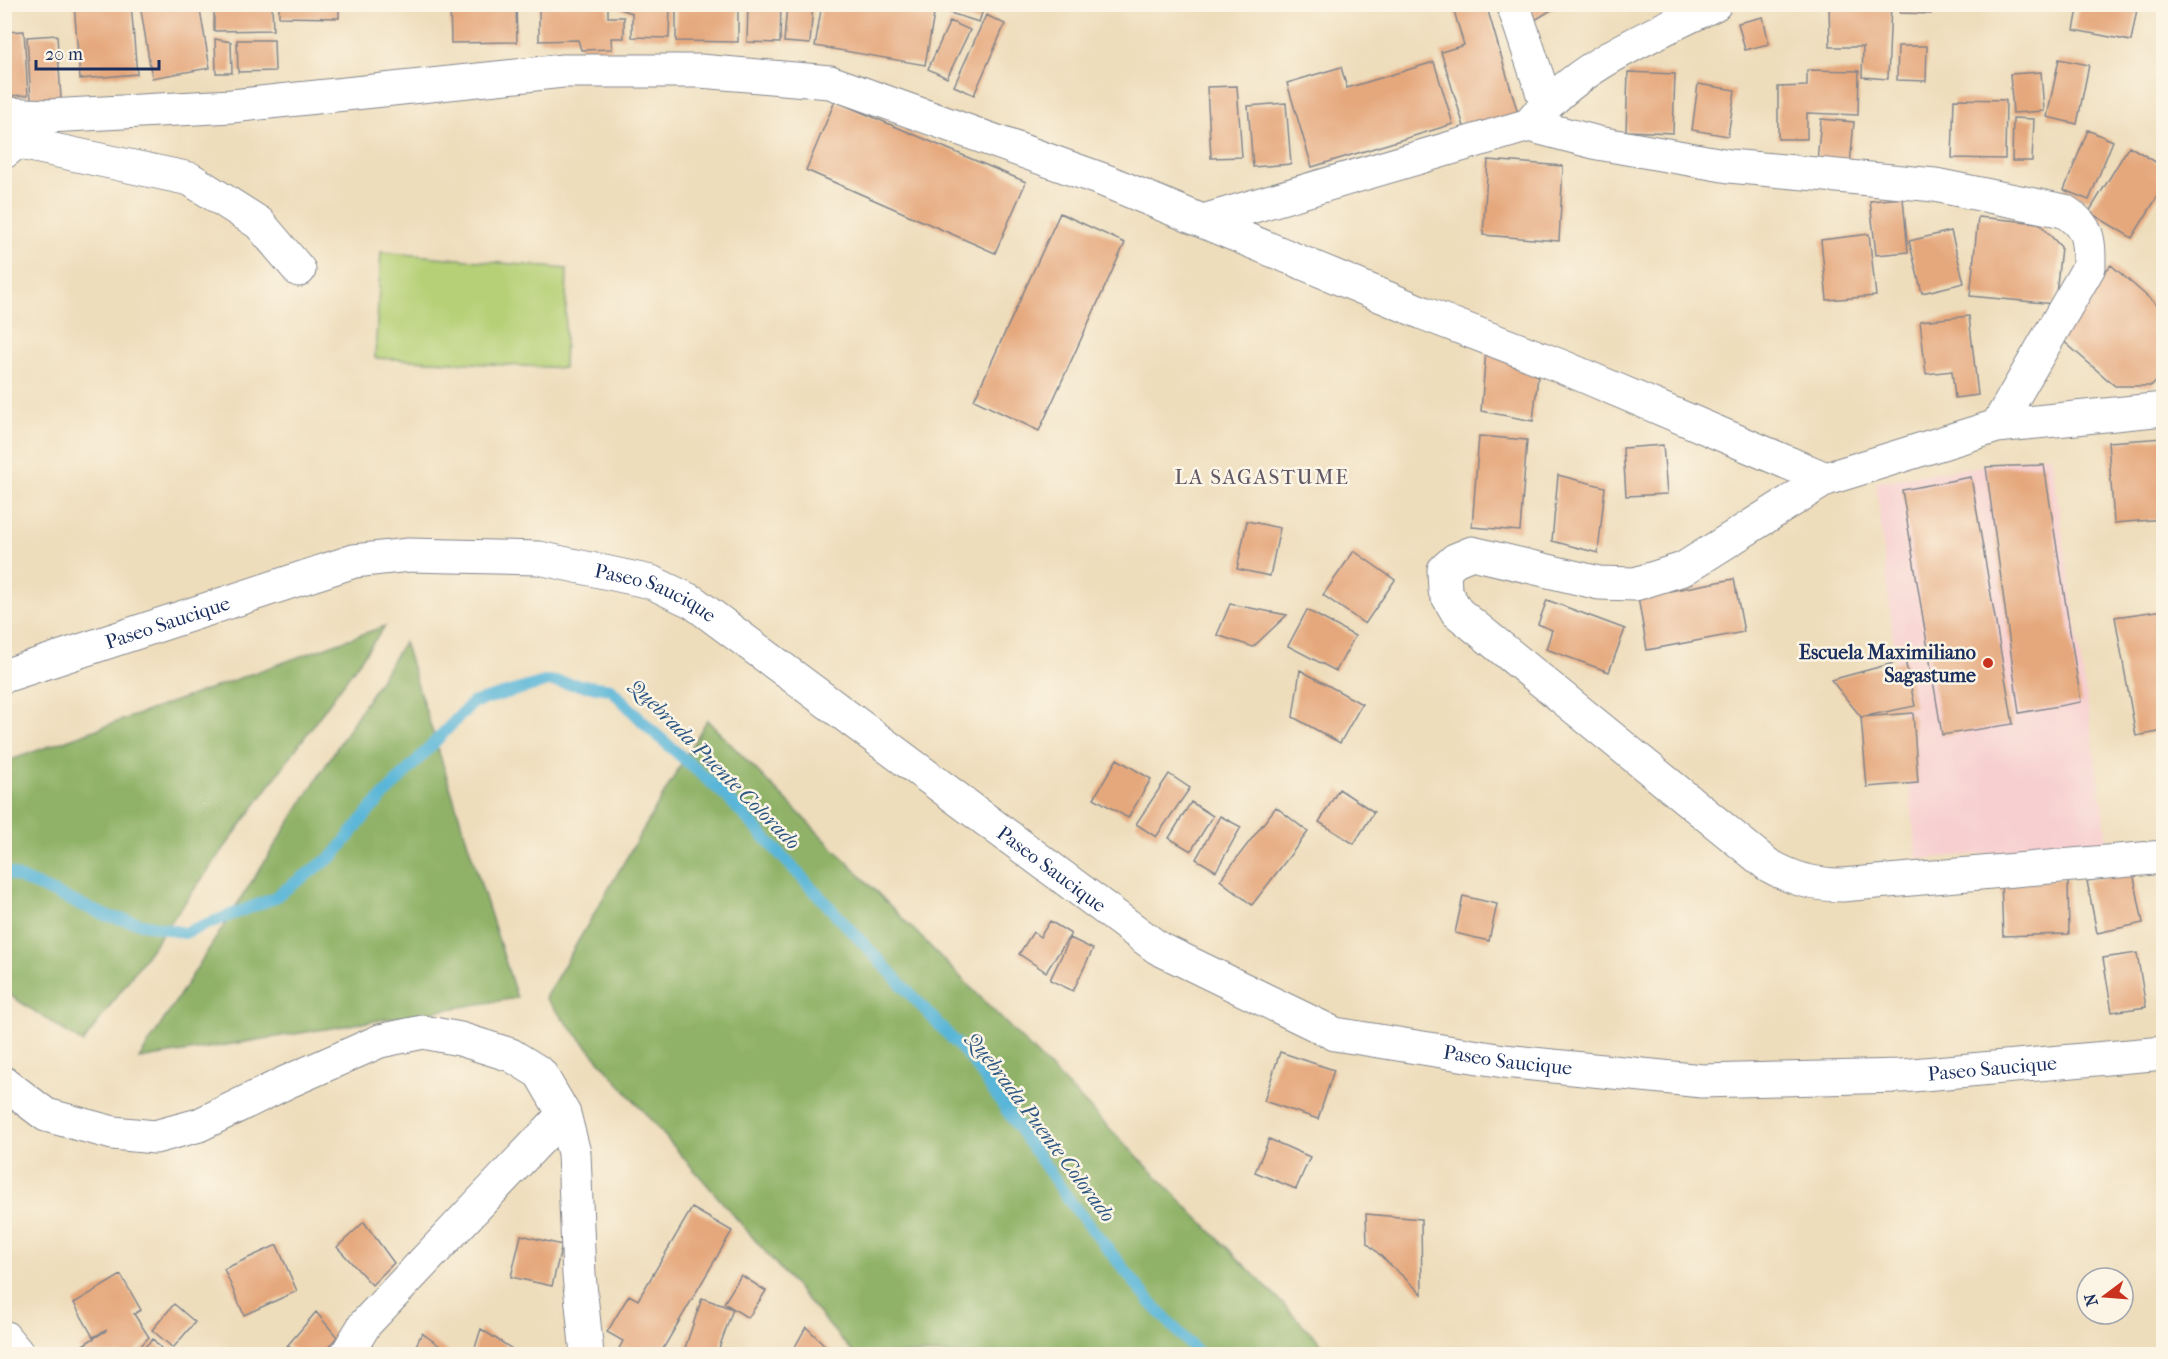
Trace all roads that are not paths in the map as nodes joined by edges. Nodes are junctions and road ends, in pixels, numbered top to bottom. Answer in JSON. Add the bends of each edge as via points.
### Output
{"nodes":[{"id":1,"x":1513,"y":4,"type":"edge"},
{"id":2,"x":1715,"y":4,"type":"edge"},
{"id":3,"x":1537,"y":114,"type":"junction"},
{"id":4,"x":8,"y":136,"type":"edge"},
{"id":5,"x":1203,"y":221,"type":"junction"},
{"id":6,"x":299,"y":270,"type":"dead end"},
{"id":7,"x":2163,"y":409,"type":"edge"},
{"id":8,"x":1997,"y":426,"type":"junction"},
{"id":9,"x":1826,"y":479,"type":"junction"},
{"id":10,"x":4,"y":676,"type":"edge"},
{"id":11,"x":2163,"y":857,"type":"edge"},
{"id":12,"x":2163,"y":1053,"type":"edge"},
{"id":13,"x":4,"y":1083,"type":"edge"},
{"id":14,"x":564,"y":1114,"type":"junction"},
{"id":15,"x":4,"y":1337,"type":"edge"},
{"id":16,"x":18,"y":1354,"type":"edge"},
{"id":17,"x":347,"y":1354,"type":"edge"},
{"id":18,"x":587,"y":1354,"type":"edge"}],
"edges":[{"from":1,"to":3,"type":"street"},
{"from":2,"to":3,"type":"street","via":[[1620,52]]},
{"from":3,"to":5,"type":"street"},
{"from":3,"to":8,"type":"street","via":[[1598,143],[1730,166],[1935,185],[2064,211],[2081,222],[2089,241],[2089,267]]},
{"from":4,"to":5,"type":"street","via":[[49,116],[232,106],[563,70],[700,70],[830,82],[1106,181]]},
{"from":4,"to":6,"type":"street","via":[[190,179],[259,223]]},
{"from":5,"to":9,"type":"street"},
{"from":7,"to":8,"type":"street"},
{"from":8,"to":9,"type":"street"},
{"from":9,"to":11,"type":"street","via":[[1683,569],[1635,584],[1599,583],[1472,553],[1444,570],[1445,591],[1457,612],[1768,865],[1793,879],[1817,885],[1842,885]]},
{"from":10,"to":12,"type":"street","name":"Paseo Saucique","via":[[354,561],[409,555],[539,558],[651,582],[693,602],[1158,948],[1335,1034],[1504,1061],[1702,1081],[1901,1076]]},
{"from":13,"to":14,"type":"street","via":[[46,1115],[113,1133],[155,1137],[199,1125],[380,1041],[423,1032],[511,1054],[540,1073]]},
{"from":14,"to":17,"type":"street","via":[[365,1324]]},
{"from":14,"to":18,"type":"street","via":[[574,1153]]},
{"from":15,"to":16,"type":"street"}]}
